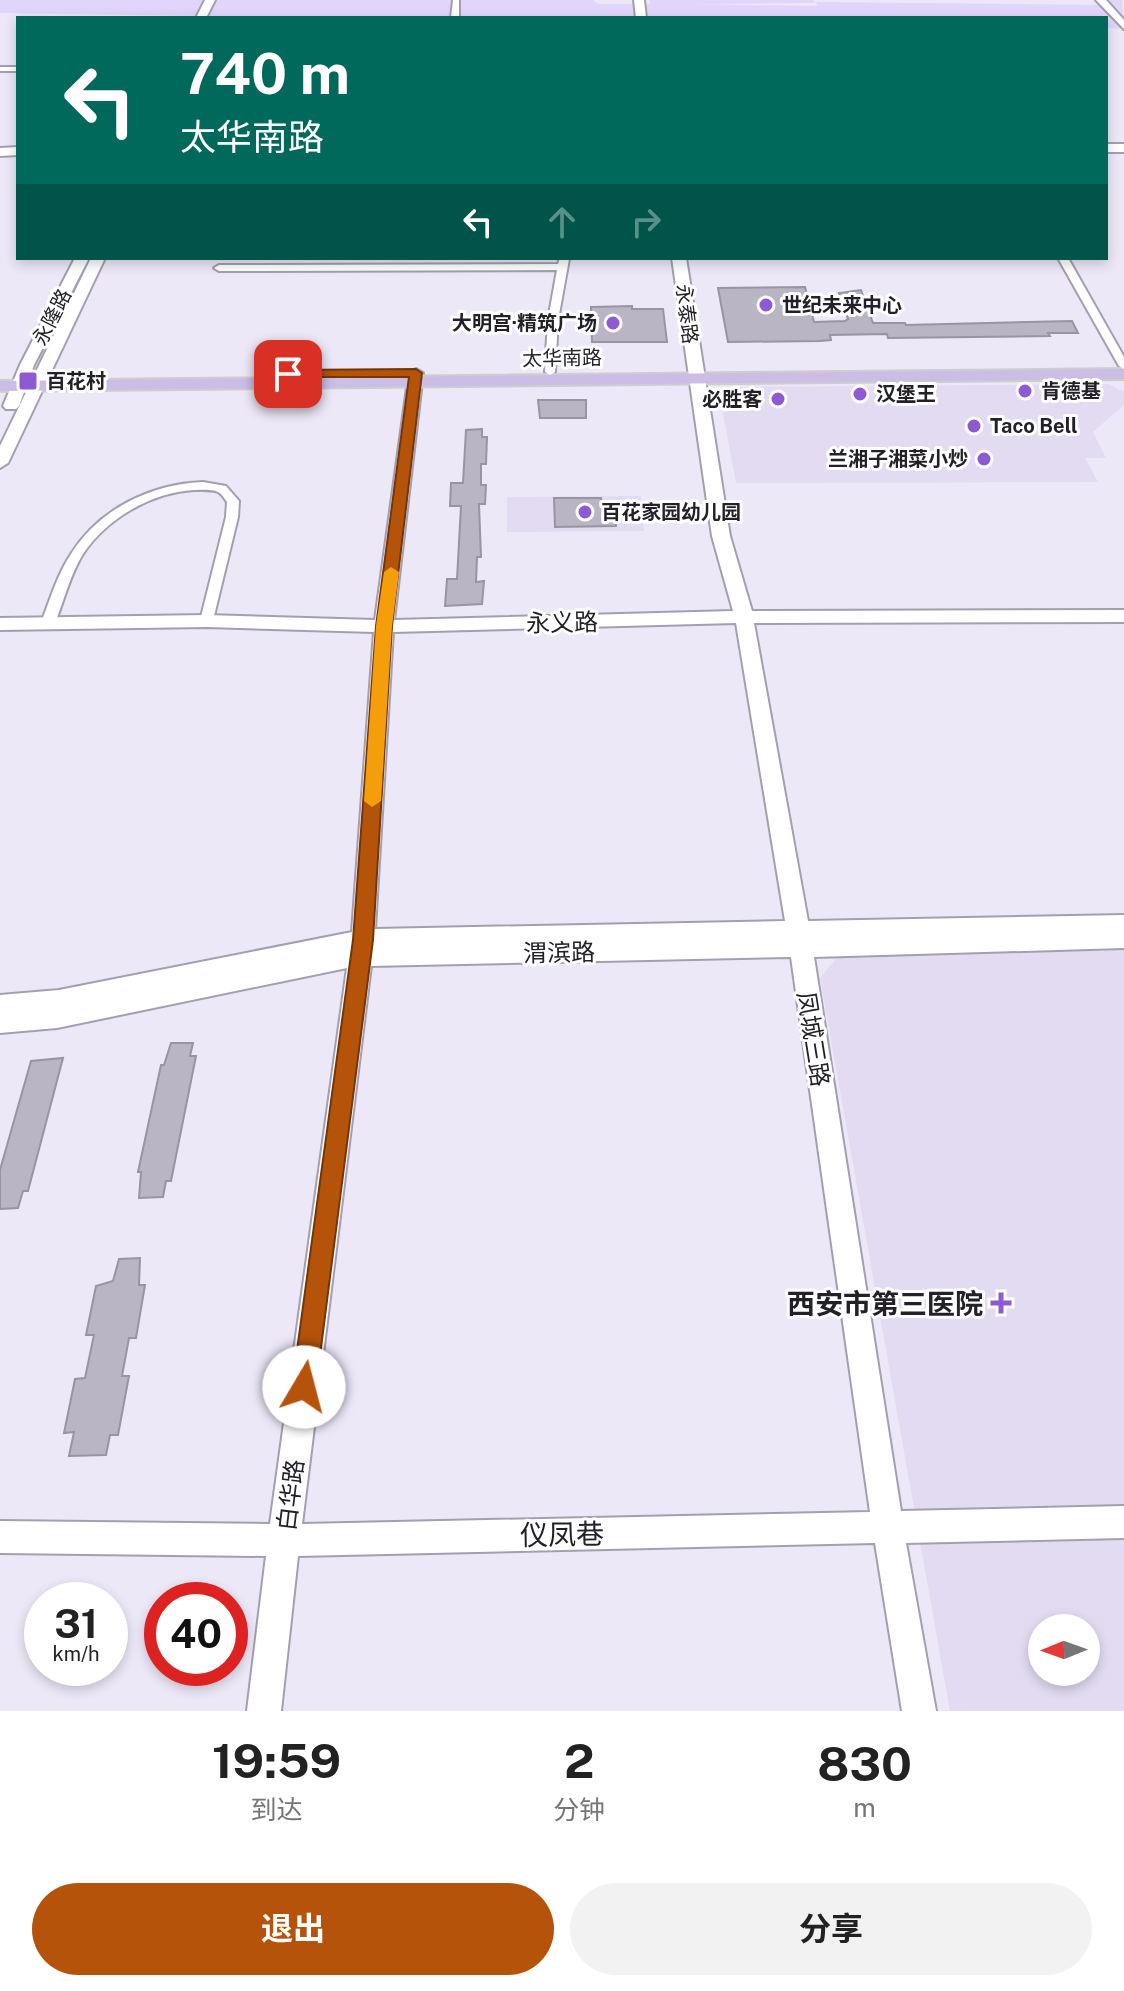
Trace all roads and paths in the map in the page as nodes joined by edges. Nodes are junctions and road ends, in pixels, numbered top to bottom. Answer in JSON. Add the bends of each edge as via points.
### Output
{"nodes":[{"id":1,"x":1101,"y":0,"type":"edge"},
{"id":2,"x":1124,"y":26,"type":"edge"},
{"id":3,"x":81,"y":260,"type":"edge"},
{"id":4,"x":97,"y":260,"type":"edge"},
{"id":5,"x":679,"y":260,"type":"edge"},
{"id":6,"x":1064,"y":260,"type":"edge"},
{"id":7,"x":563,"y":262,"type":"edge"},
{"id":8,"x":219,"y":268,"type":"dead end"},
{"id":9,"x":1124,"y":366,"type":"edge"},
{"id":10,"x":550,"y":372,"type":"junction"},
{"id":11,"x":695,"y":374,"type":"junction"},
{"id":12,"x":1124,"y":374,"type":"edge"},
{"id":13,"x":0,"y":376,"type":"edge"},
{"id":14,"x":416,"y":377,"type":"junction"},
{"id":15,"x":30,"y":381,"type":"junction"},
{"id":16,"x":0,"y":386,"type":"edge"},
{"id":17,"x":0,"y":429,"type":"edge"},
{"id":18,"x":0,"y":463,"type":"edge"},
{"id":19,"x":1124,"y":616,"type":"edge"},
{"id":20,"x":744,"y":617,"type":"junction"},
{"id":21,"x":207,"y":621,"type":"junction"},
{"id":22,"x":48,"y":623,"type":"junction"},
{"id":23,"x":0,"y":624,"type":"edge"},
{"id":24,"x":384,"y":626,"type":"junction"},
{"id":25,"x":1124,"y":924,"type":"edge"},
{"id":26,"x":799,"y":939,"type":"junction"},
{"id":27,"x":1124,"y":939,"type":"edge"},
{"id":28,"x":362,"y":949,"type":"junction"},
{"id":29,"x":0,"y":1005,"type":"edge"},
{"id":30,"x":0,"y":1023,"type":"edge"},
{"id":31,"x":1124,"y":1522,"type":"edge"},
{"id":32,"x":888,"y":1528,"type":"junction"},
{"id":33,"x":0,"y":1537,"type":"edge"},
{"id":34,"x":284,"y":1540,"type":"junction"},
{"id":35,"x":264,"y":1711,"type":"edge"},
{"id":36,"x":919,"y":1711,"type":"edge"}],
"edges":[{"from":1,"to":2,"type":"street"},
{"from":3,"to":15,"type":"street","name":"永隆路"},
{"from":4,"to":15,"type":"street","name":"永隆路"},
{"from":5,"to":11,"type":"street","name":"永泰路"},
{"from":6,"to":9,"type":"street"},
{"from":7,"to":8,"type":"street"},
{"from":7,"to":10,"type":"street"},
{"from":9,"to":11,"type":"main road","name":"太华南路"},
{"from":10,"to":11,"type":"main road","name":"太华南路"},
{"from":10,"to":14,"type":"main road","name":"太华南路"},
{"from":11,"to":12,"type":"main road","name":"太华南路"},
{"from":11,"to":14,"type":"main road","name":"太华南路"},
{"from":11,"to":20,"type":"street","name":"凤城三路","via":[[721,536]]},
{"from":13,"to":15,"type":"main road","name":"太华南路"},
{"from":14,"to":15,"type":"main road","name":"太华南路"},
{"from":14,"to":24,"type":"street","name":"白华路"},
{"from":15,"to":16,"type":"main road","name":"太华南路"},
{"from":15,"to":17,"type":"street"},
{"from":15,"to":18,"type":"street"},
{"from":19,"to":20,"type":"street","name":"永义路"},
{"from":20,"to":24,"type":"street","name":"永义路"},
{"from":20,"to":26,"type":"street","name":"凤城三路"},
{"from":21,"to":22,"type":"street","name":"永义路"},
{"from":21,"to":22,"type":"street","via":[[233,501],[222,489],[191,485],[151,495],[82,546]]},
{"from":21,"to":24,"type":"street","name":"永义路"},
{"from":22,"to":23,"type":"street","name":"永义路"},
{"from":24,"to":28,"type":"street","name":"白华路"},
{"from":25,"to":26,"type":"street","name":"渭滨路"},
{"from":26,"to":27,"type":"street","name":"渭滨路"},
{"from":26,"to":28,"type":"street","name":"渭滨路"},
{"from":26,"to":32,"type":"street","name":"凤城三路"},
{"from":28,"to":29,"type":"street","name":"渭滨路","via":[[59,1000]]},
{"from":28,"to":30,"type":"street","name":"渭滨路","via":[[57,1018]]},
{"from":28,"to":34,"type":"street","name":"白华路"},
{"from":31,"to":32,"type":"street","name":"仪凤巷"},
{"from":32,"to":34,"type":"street","name":"仪凤巷"},
{"from":32,"to":36,"type":"street","name":"凤城三路"},
{"from":33,"to":34,"type":"street","name":"仪凤巷"},
{"from":34,"to":35,"type":"street","name":"白华路"}]}
